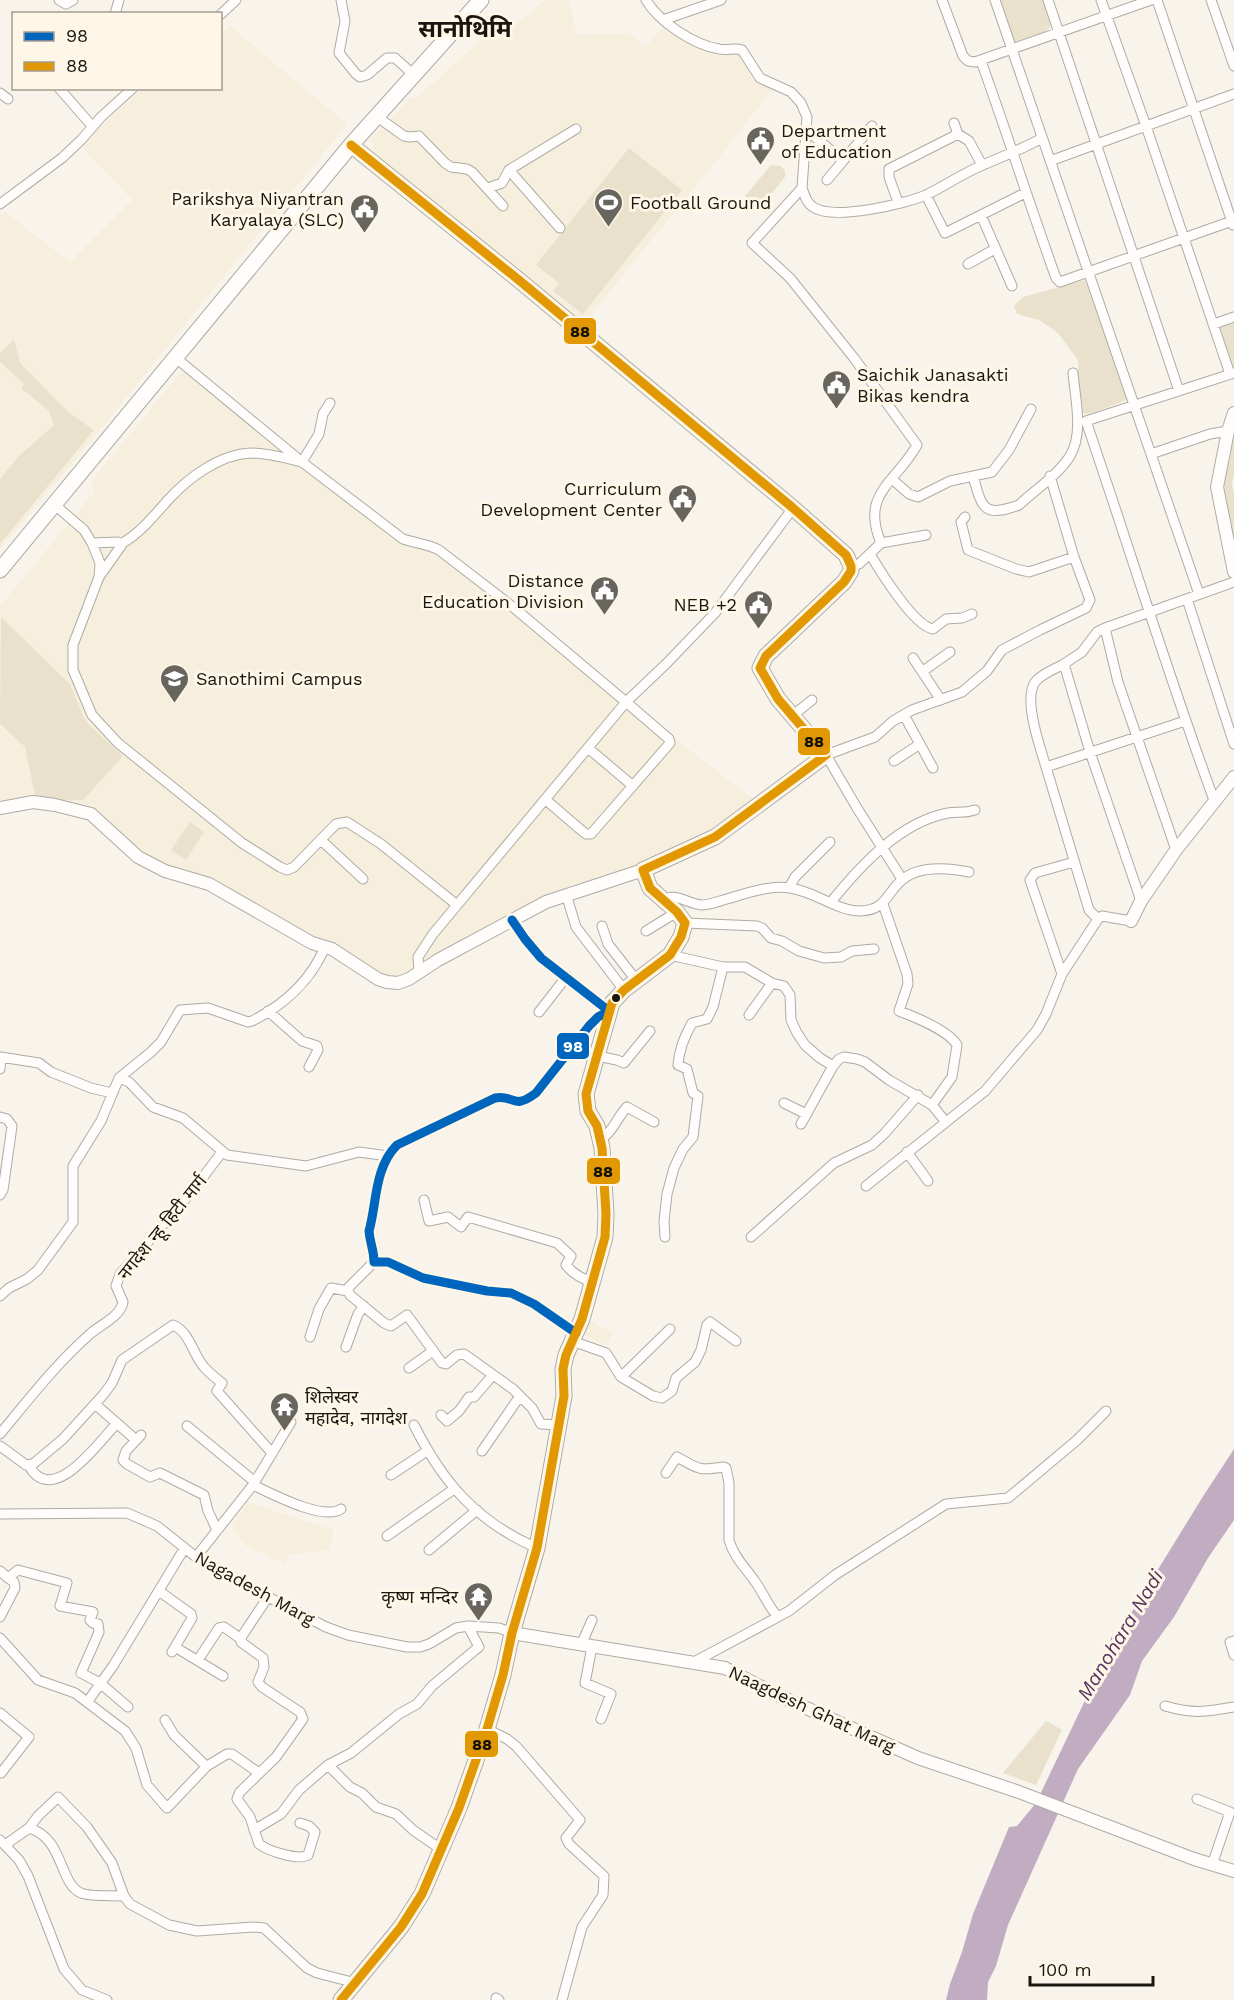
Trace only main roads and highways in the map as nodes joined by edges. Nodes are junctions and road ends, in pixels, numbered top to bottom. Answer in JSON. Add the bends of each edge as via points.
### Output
{"nodes":[{"id":1,"x":481,"y":0,"type":"edge"},
{"id":2,"x":351,"y":145,"type":"junction"},
{"id":3,"x":0,"y":570,"type":"edge"},
{"id":4,"x":341,"y":2000,"type":"edge"}],
"edges":[{"from":1,"to":2,"type":"main road"},
{"from":2,"to":3,"type":"main road"},
{"from":2,"to":4,"type":"main road","via":[[793,508],[846,555],[851,571],[760,668],[778,699],[826,755],[715,837],[643,870],[650,888],[681,918],[681,938],[670,956],[612,1003],[586,1094],[600,1139],[605,1237],[566,1354],[560,1425],[537,1548],[487,1730],[442,1850],[422,1894],[401,1927]]}]}
